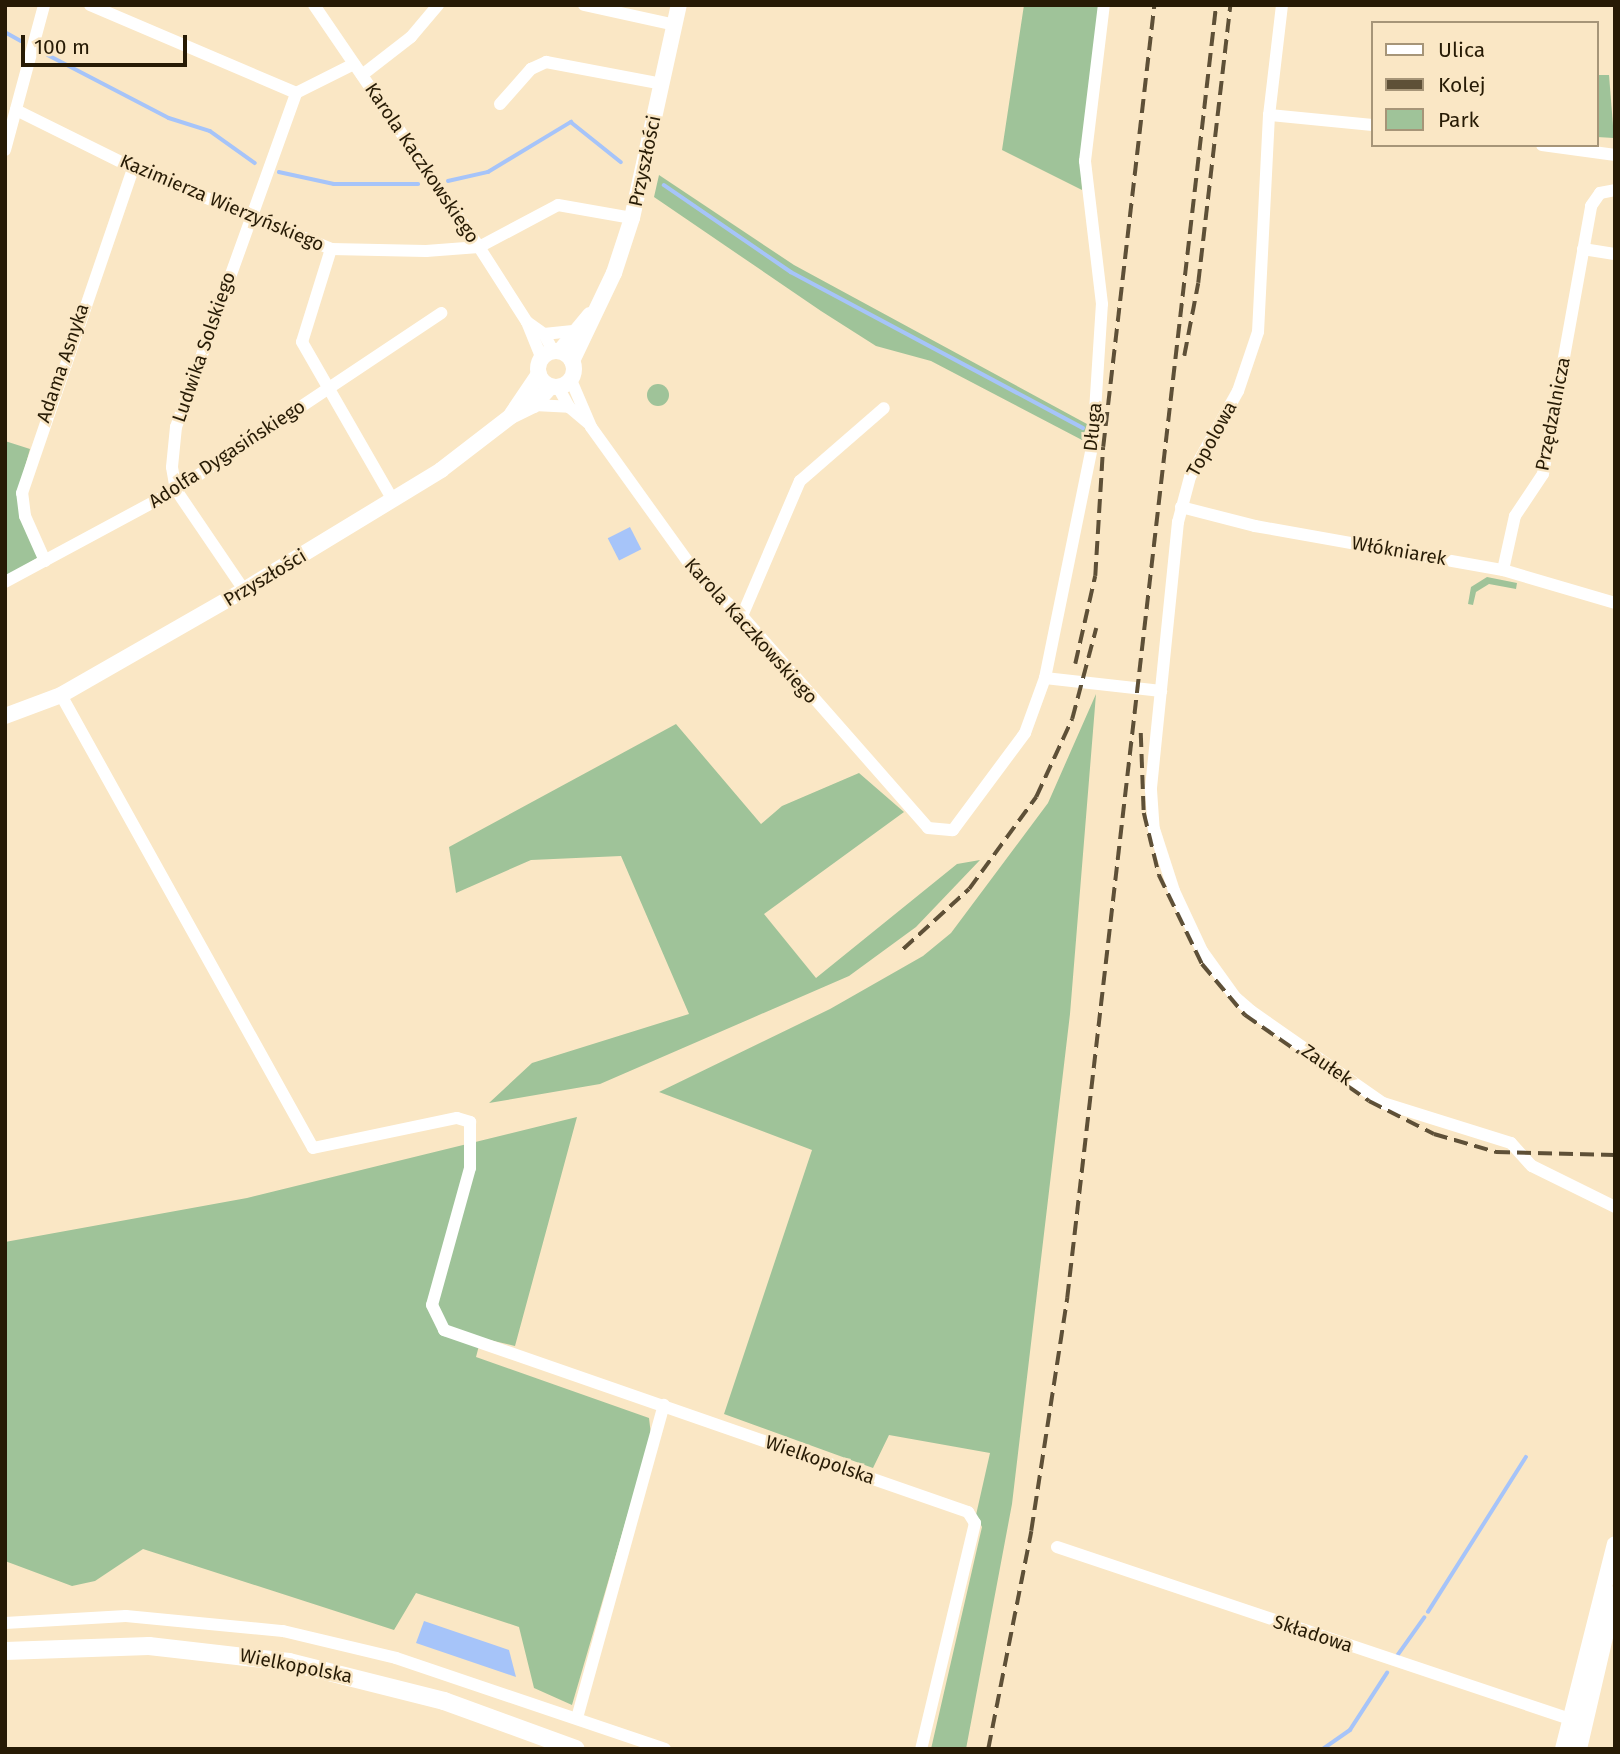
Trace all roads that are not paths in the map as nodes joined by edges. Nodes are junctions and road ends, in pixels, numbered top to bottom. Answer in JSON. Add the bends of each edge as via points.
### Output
{"nodes":[{"id":1,"x":44,"y":5,"type":"edge"},
{"id":2,"x":90,"y":5,"type":"edge"},
{"id":3,"x":314,"y":5,"type":"edge"},
{"id":4,"x":438,"y":5,"type":"edge"},
{"id":5,"x":584,"y":5,"type":"edge"},
{"id":6,"x":679,"y":5,"type":"edge"},
{"id":7,"x":1104,"y":5,"type":"edge"},
{"id":8,"x":1282,"y":5,"type":"edge"},
{"id":9,"x":675,"y":25,"type":"junction"},
{"id":10,"x":354,"y":64,"type":"junction"},
{"id":11,"x":362,"y":75,"type":"junction"},
{"id":12,"x":662,"y":84,"type":"junction"},
{"id":13,"x":296,"y":93,"type":"junction"},
{"id":14,"x":500,"y":104,"type":"dead end"},
{"id":15,"x":16,"y":110,"type":"junction"},
{"id":16,"x":1269,"y":115,"type":"junction"},
{"id":17,"x":1372,"y":125,"type":"edge"},
{"id":18,"x":1557,"y":147,"type":"edge"},
{"id":19,"x":5,"y":150,"type":"edge"},
{"id":20,"x":1615,"y":155,"type":"edge"},
{"id":21,"x":133,"y":168,"type":"junction"},
{"id":22,"x":1615,"y":190,"type":"edge"},
{"id":23,"x":248,"y":218,"type":"junction"},
{"id":24,"x":632,"y":218,"type":"junction"},
{"id":25,"x":479,"y":247,"type":"junction"},
{"id":26,"x":331,"y":249,"type":"junction"},
{"id":27,"x":1583,"y":249,"type":"junction"},
{"id":28,"x":1615,"y":254,"type":"edge"},
{"id":29,"x":595,"y":312,"type":"junction"},
{"id":30,"x":441,"y":313,"type":"dead end"},
{"id":31,"x":527,"y":322,"type":"junction"},
{"id":32,"x":573,"y":331,"type":"junction"},
{"id":33,"x":544,"y":334,"type":"junction"},
{"id":34,"x":556,"y":369,"type":"junction"},
{"id":35,"x":327,"y":389,"type":"junction"},
{"id":36,"x":534,"y":404,"type":"junction"},
{"id":37,"x":569,"y":407,"type":"junction"},
{"id":38,"x":884,"y":408,"type":"dead end"},
{"id":39,"x":511,"y":416,"type":"junction"},
{"id":40,"x":592,"y":427,"type":"junction"},
{"id":41,"x":176,"y":489,"type":"junction"},
{"id":42,"x":393,"y":499,"type":"junction"},
{"id":43,"x":1181,"y":508,"type":"junction"},
{"id":44,"x":45,"y":561,"type":"junction"},
{"id":45,"x":1503,"y":570,"type":"junction"},
{"id":46,"x":5,"y":582,"type":"edge"},
{"id":47,"x":244,"y":590,"type":"junction"},
{"id":48,"x":1615,"y":603,"type":"edge"},
{"id":49,"x":742,"y":616,"type":"junction"},
{"id":50,"x":1045,"y":678,"type":"junction"},
{"id":51,"x":1161,"y":691,"type":"junction"},
{"id":52,"x":61,"y":695,"type":"junction"},
{"id":53,"x":5,"y":716,"type":"edge"},
{"id":54,"x":1151,"y":807,"type":"joint"},
{"id":55,"x":962,"y":824,"type":"joint"},
{"id":56,"x":1615,"y":1207,"type":"edge"},
{"id":57,"x":664,"y":1405,"type":"junction"},
{"id":58,"x":1615,"y":1544,"type":"edge"},
{"id":59,"x":1056,"y":1547,"type":"dead end"},
{"id":60,"x":1615,"y":1594,"type":"edge"},
{"id":61,"x":1607,"y":1621,"type":"edge"},
{"id":62,"x":5,"y":1623,"type":"edge"},
{"id":63,"x":5,"y":1651,"type":"edge"},
{"id":64,"x":1588,"y":1710,"type":"junction"},
{"id":65,"x":577,"y":1718,"type":"junction"},
{"id":66,"x":1570,"y":1719,"type":"junction"},
{"id":67,"x":576,"y":1749,"type":"edge"},
{"id":68,"x":665,"y":1749,"type":"edge"},
{"id":69,"x":921,"y":1749,"type":"edge"},
{"id":70,"x":1563,"y":1749,"type":"edge"},
{"id":71,"x":1579,"y":1749,"type":"edge"}],
"edges":[{"from":1,"to":15,"type":"street"},
{"from":2,"to":13,"type":"street"},
{"from":3,"to":10,"type":"street","name":"Karola Kaczkowskiego"},
{"from":4,"to":11,"type":"street","via":[[411,37]]},
{"from":5,"to":9,"type":"street"},
{"from":6,"to":9,"type":"street","name":"Przyszłości"},
{"from":7,"to":50,"type":"street","name":"Długa","via":[[1085,161],[1102,304],[1093,442]]},
{"from":8,"to":16,"type":"street","name":"Topolowa"},
{"from":9,"to":12,"type":"street","name":"Przyszłości"},
{"from":10,"to":11,"type":"street","name":"Karola Kaczkowskiego"},
{"from":10,"to":13,"type":"street"},
{"from":11,"to":25,"type":"street","name":"Karola Kaczkowskiego"},
{"from":12,"to":14,"type":"street","via":[[546,62],[531,69]]},
{"from":12,"to":24,"type":"street","name":"Przyszłości"},
{"from":13,"to":23,"type":"street","name":"Ludwika Solskiego"},
{"from":15,"to":19,"type":"street"},
{"from":15,"to":21,"type":"street","name":"Kazimierza Wierzyńskiego"},
{"from":16,"to":17,"type":"street"},
{"from":16,"to":43,"type":"street","name":"Topolowa","via":[[1261,306],[1254,351],[1238,391],[1196,463]]},
{"from":18,"to":20,"type":"street"},
{"from":21,"to":23,"type":"street","name":"Kazimierza Wierzyńskiego"},
{"from":21,"to":44,"type":"street","name":"Adama Asnyka","via":[[22,493],[25,516]]},
{"from":22,"to":27,"type":"street","name":"Przędzalnicza","via":[[1595,198]]},
{"from":23,"to":26,"type":"street","name":"Kazimierza Wierzyńskiego"},
{"from":23,"to":41,"type":"street","name":"Ludwika Solskiego","via":[[176,427],[172,467]]},
{"from":24,"to":25,"type":"street","via":[[558,205]]},
{"from":24,"to":29,"type":"street","name":"Przyszłości"},
{"from":25,"to":26,"type":"street","name":"Kazimierza Wierzyńskiego"},
{"from":25,"to":31,"type":"street","name":"Karola Kaczkowskiego"},
{"from":26,"to":35,"type":"street","via":[[302,331],[307,352]]},
{"from":27,"to":28,"type":"street"},
{"from":27,"to":45,"type":"street","name":"Przędzalnicza","via":[[1543,474],[1515,516]]},
{"from":29,"to":32,"type":"street"},
{"from":29,"to":34,"type":"street","name":"Przyszłości"},
{"from":30,"to":35,"type":"street","name":"Adolfa Dygasińskiego"},
{"from":31,"to":33,"type":"street","name":"Karola Kaczkowskiego"},
{"from":31,"to":34,"type":"street","name":"Karola Kaczkowskiego"},
{"from":32,"to":33,"type":"street"},
{"from":32,"to":34,"type":"street"},
{"from":33,"to":34,"type":"street","name":"Karola Kaczkowskiego"},
{"from":34,"to":36,"type":"street"},
{"from":34,"to":37,"type":"street","name":"Karola Kaczkowskiego"},
{"from":34,"to":39,"type":"street"},
{"from":34,"to":40,"type":"street","name":"Karola Kaczkowskiego"},
{"from":35,"to":41,"type":"street","name":"Adolfa Dygasińskiego"},
{"from":35,"to":42,"type":"street"},
{"from":36,"to":37,"type":"street"},
{"from":36,"to":39,"type":"street"},
{"from":37,"to":40,"type":"street","name":"Karola Kaczkowskiego"},
{"from":38,"to":49,"type":"street","via":[[800,481]]},
{"from":39,"to":42,"type":"street","name":"Przyszłości","via":[[474,447]]},
{"from":40,"to":49,"type":"street","name":"Karola Kaczkowskiego","via":[[698,576]]},
{"from":41,"to":44,"type":"street","name":"Adolfa Dygasińskiego"},
{"from":41,"to":47,"type":"street","name":"Ludwika Solskiego"},
{"from":42,"to":47,"type":"street","name":"Przyszłości"},
{"from":43,"to":45,"type":"street","name":"Włókniarek","via":[[1255,526]]},
{"from":43,"to":51,"type":"street","name":"Topolowa"},
{"from":44,"to":46,"type":"street","name":"Adolfa Dygasińskiego"},
{"from":45,"to":48,"type":"street","name":"Włókniarek"},
{"from":47,"to":52,"type":"street","name":"Przyszłości"},
{"from":49,"to":55,"type":"street","name":"Karola Kaczkowskiego","via":[[929,828],[941,832]]},
{"from":50,"to":51,"type":"street"},
{"from":50,"to":55,"type":"street","name":"Długa","via":[[1025,733]]},
{"from":51,"to":54,"type":"street","name":"Topolowa"},
{"from":52,"to":53,"type":"street","name":"Przyszłości"},
{"from":52,"to":57,"type":"street","name":"Wielkopolska","via":[[313,1148],[457,1118],[470,1122],[470,1168],[432,1306],[444,1329]]},
{"from":54,"to":56,"type":"street","name":"Zaułek","via":[[1163,860],[1197,940],[1219,976],[1251,1011],[1383,1103],[1511,1143],[1532,1166]]},
{"from":57,"to":65,"type":"street"},
{"from":57,"to":69,"type":"street","name":"Wielkopolska","via":[[968,1512],[973,1518]]},
{"from":58,"to":61,"type":"street"},
{"from":59,"to":66,"type":"street","name":"Składowa"},
{"from":60,"to":61,"type":"street"},
{"from":61,"to":64,"type":"street"},
{"from":61,"to":66,"type":"street"},
{"from":62,"to":65,"type":"street","via":[[126,1616],[283,1631],[396,1658]]},
{"from":63,"to":67,"type":"main road","name":"Wielkopolska","via":[[149,1646],[289,1662],[444,1702]]},
{"from":64,"to":66,"type":"street"},
{"from":64,"to":71,"type":"street"},
{"from":65,"to":68,"type":"street"},
{"from":66,"to":70,"type":"street"},
{"from":66,"to":71,"type":"street"}]}
